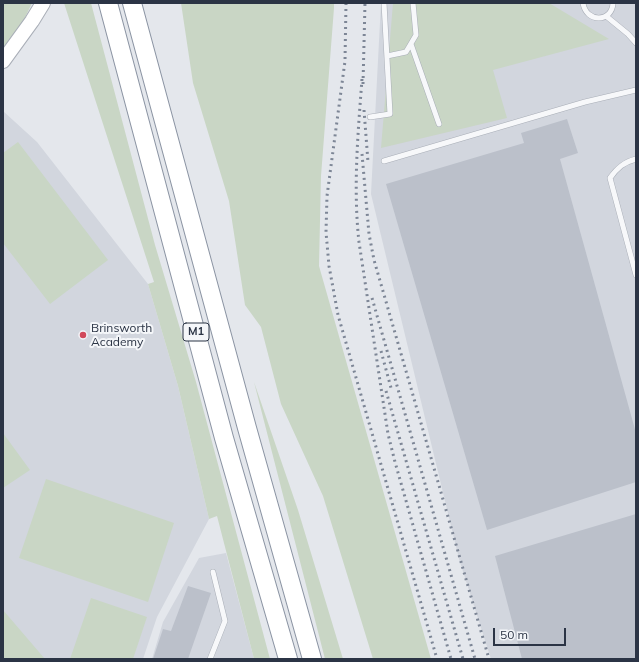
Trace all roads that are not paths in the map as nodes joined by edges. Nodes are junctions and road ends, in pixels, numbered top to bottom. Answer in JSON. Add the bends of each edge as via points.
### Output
{"nodes":[{"id":1,"x":43,"y":3,"type":"edge"},
{"id":2,"x":108,"y":3,"type":"edge"},
{"id":3,"x":132,"y":3,"type":"edge"},
{"id":4,"x":384,"y":3,"type":"edge"},
{"id":5,"x":413,"y":3,"type":"edge"},
{"id":6,"x":583,"y":3,"type":"edge"},
{"id":7,"x":613,"y":3,"type":"edge"},
{"id":8,"x":606,"y":16,"type":"junction"},
{"id":9,"x":636,"y":43,"type":"edge"},
{"id":10,"x":411,"y":44,"type":"junction"},
{"id":11,"x":387,"y":56,"type":"junction"},
{"id":12,"x":3,"y":61,"type":"edge"},
{"id":13,"x":636,"y":90,"type":"edge"},
{"id":14,"x":370,"y":117,"type":"dead end"},
{"id":15,"x":439,"y":124,"type":"dead end"},
{"id":16,"x":636,"y":159,"type":"edge"},
{"id":17,"x":384,"y":161,"type":"dead end"},
{"id":18,"x":636,"y":275,"type":"edge"},
{"id":19,"x":213,"y":572,"type":"dead end"},
{"id":20,"x":210,"y":659,"type":"edge"},
{"id":21,"x":288,"y":659,"type":"edge"},
{"id":22,"x":312,"y":659,"type":"edge"}],
"edges":[{"from":1,"to":12,"type":"main road"},
{"from":2,"to":21,"type":"highway","number":"M1","via":[[224,438]]},
{"from":3,"to":22,"type":"highway","number":"M1","via":[[246,428]]},
{"from":4,"to":11,"type":"lane"},
{"from":5,"to":10,"type":"lane","via":[[416,34]]},
{"from":6,"to":8,"type":"lane","via":[[590,16]]},
{"from":7,"to":8,"type":"lane","via":[[612,10]]},
{"from":8,"to":9,"type":"lane"},
{"from":10,"to":11,"type":"lane","via":[[406,52]]},
{"from":10,"to":15,"type":"lane"},
{"from":11,"to":14,"type":"lane","via":[[390,114]]},
{"from":13,"to":17,"type":"lane","via":[[585,102]]},
{"from":16,"to":18,"type":"lane","via":[[618,168],[610,178]]},
{"from":19,"to":20,"type":"lane","via":[[225,621]]}]}
